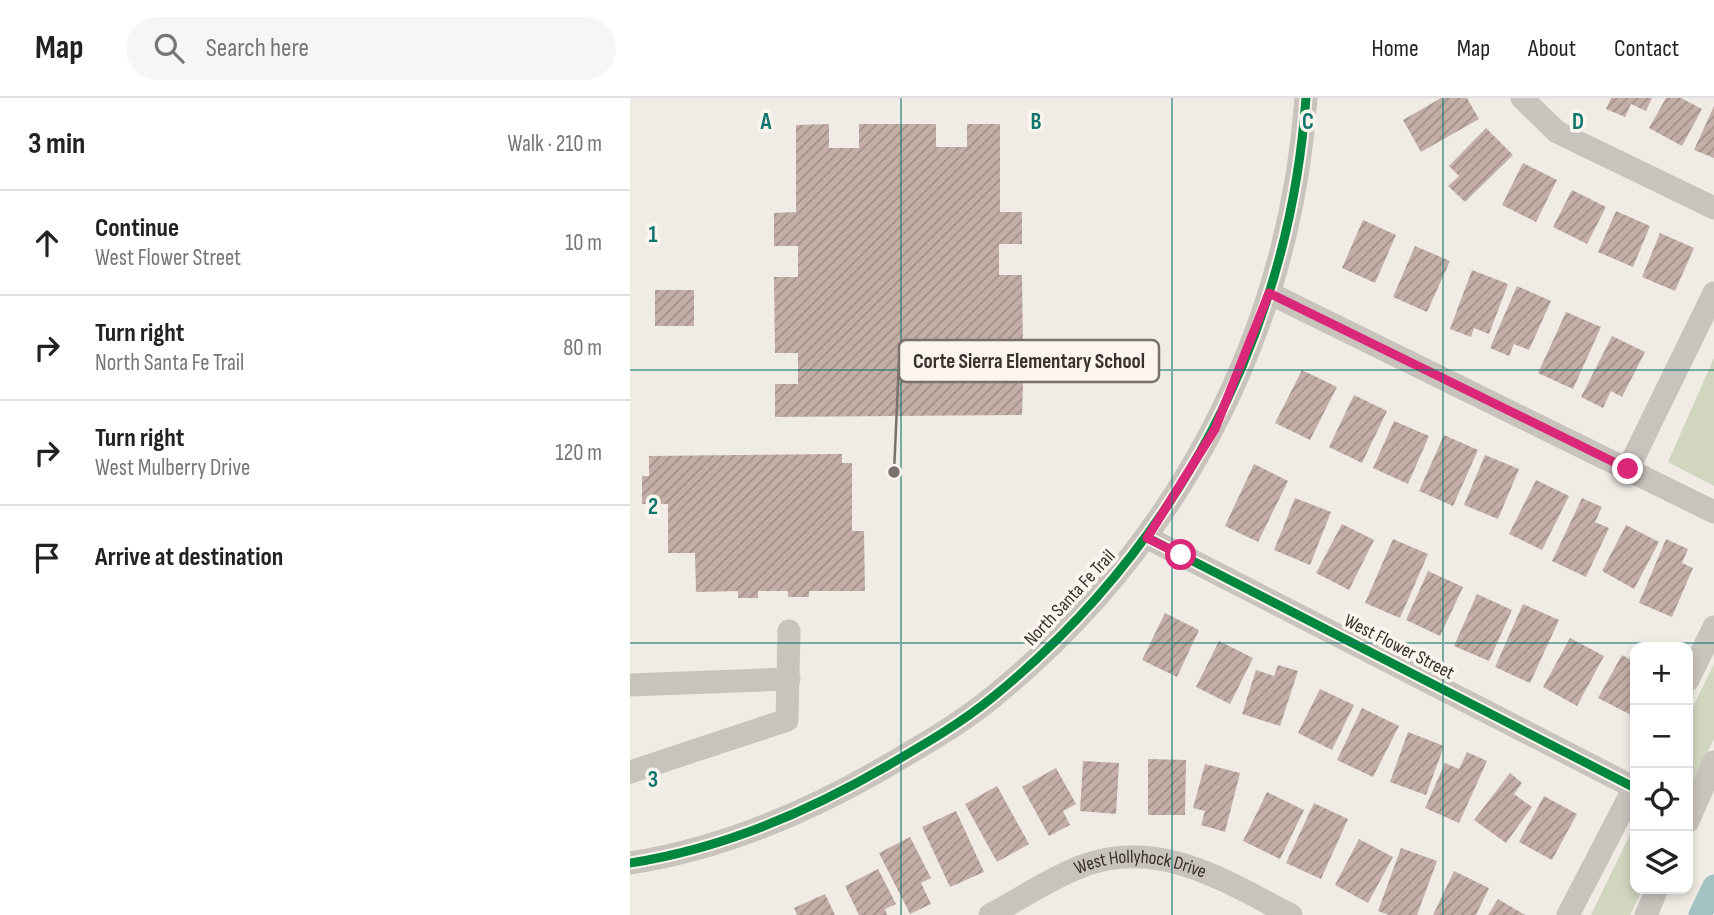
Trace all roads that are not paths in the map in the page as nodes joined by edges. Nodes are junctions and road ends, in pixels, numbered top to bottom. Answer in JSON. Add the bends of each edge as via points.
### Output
{"nodes":[{"id":1,"x":1306,"y":98,"type":"edge"},
{"id":2,"x":1522,"y":98,"type":"edge"},
{"id":3,"x":1714,"y":208,"type":"edge"},
{"id":4,"x":1269,"y":293,"type":"junction"},
{"id":5,"x":1714,"y":293,"type":"edge"},
{"id":6,"x":1628,"y":469,"type":"junction"},
{"id":7,"x":1714,"y":512,"type":"edge"},
{"id":8,"x":1147,"y":538,"type":"junction"},
{"id":9,"x":1714,"y":627,"type":"edge"},
{"id":10,"x":789,"y":631,"type":"dead end"},
{"id":11,"x":1693,"y":670,"type":"edge"},
{"id":12,"x":789,"y":679,"type":"junction"},
{"id":13,"x":630,"y":685,"type":"edge"},
{"id":14,"x":1714,"y":762,"type":"edge"},
{"id":15,"x":630,"y":772,"type":"edge"},
{"id":16,"x":1630,"y":784,"type":"edge"},
{"id":17,"x":1630,"y":797,"type":"edge"},
{"id":18,"x":1693,"y":810,"type":"edge"},
{"id":19,"x":630,"y":863,"type":"edge"},
{"id":20,"x":1655,"y":894,"type":"edge"},
{"id":21,"x":990,"y":915,"type":"edge"},
{"id":22,"x":1291,"y":915,"type":"edge"},
{"id":23,"x":1568,"y":915,"type":"edge"},
{"id":24,"x":1646,"y":915,"type":"edge"}],
"edges":[{"from":1,"to":4,"type":"street","name":"North Santa Fe Trail","via":[[1294,190]]},
{"from":2,"to":3,"type":"street","via":[[1557,132]]},
{"from":4,"to":6,"type":"street"},
{"from":4,"to":8,"type":"street","name":"North Santa Fe Trail","via":[[1215,429]]},
{"from":5,"to":6,"type":"street"},
{"from":6,"to":7,"type":"street"},
{"from":8,"to":16,"type":"street","name":"West Flower Street"},
{"from":8,"to":19,"type":"street","name":"North Santa Fe Trail","via":[[1063,636],[956,725],[841,793],[779,821],[712,844]]},
{"from":9,"to":11,"type":"street"},
{"from":10,"to":12,"type":"street"},
{"from":12,"to":13,"type":"street"},
{"from":12,"to":15,"type":"street","via":[[787,720]]},
{"from":14,"to":18,"type":"street"},
{"from":17,"to":23,"type":"street"},
{"from":20,"to":24,"type":"street"},
{"from":21,"to":22,"type":"street","name":"West Hollyhock Drive","via":[[1081,866],[1120,857],[1158,857],[1199,868]]}]}
